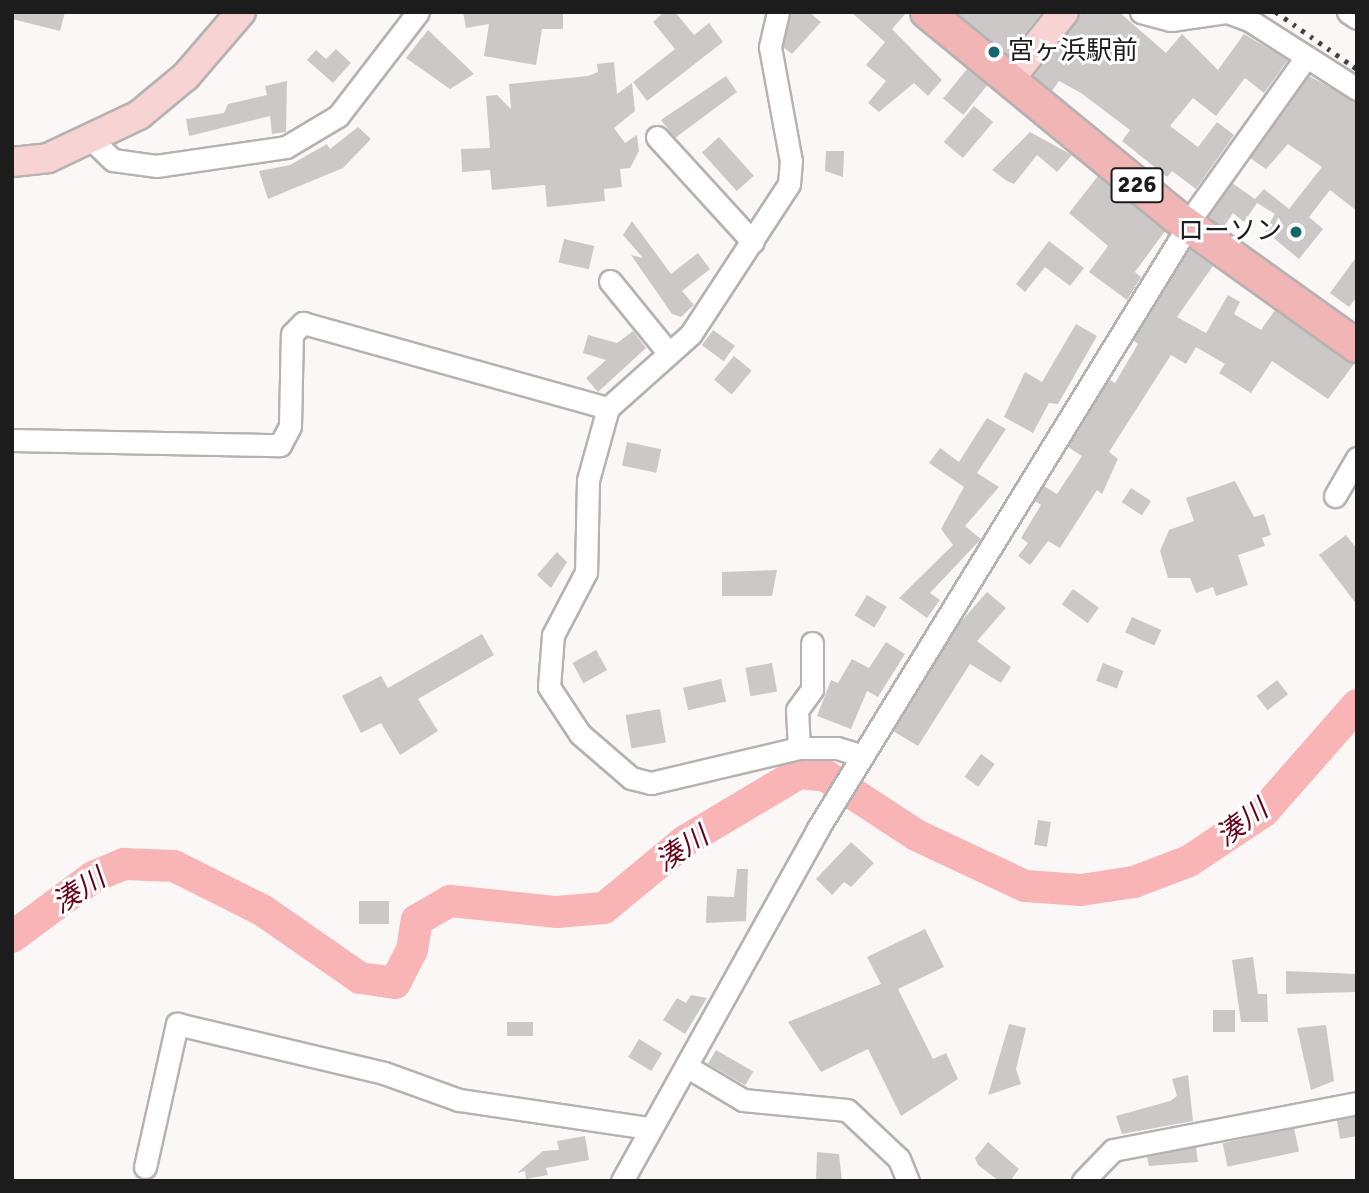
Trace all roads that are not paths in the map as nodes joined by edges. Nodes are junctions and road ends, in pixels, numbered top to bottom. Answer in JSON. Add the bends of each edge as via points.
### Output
{"nodes":[{"id":1,"x":241,"y":12,"type":"edge"},
{"id":2,"x":418,"y":12,"type":"edge"},
{"id":3,"x":778,"y":12,"type":"edge"},
{"id":4,"x":927,"y":12,"type":"edge"},
{"id":5,"x":1064,"y":12,"type":"edge"},
{"id":6,"x":1141,"y":12,"type":"edge"},
{"id":7,"x":1348,"y":12,"type":"edge"},
{"id":8,"x":1357,"y":18,"type":"edge"},
{"id":9,"x":1306,"y":57,"type":"junction"},
{"id":10,"x":1009,"y":80,"type":"junction"},
{"id":11,"x":1357,"y":89,"type":"edge"},
{"id":12,"x":657,"y":137,"type":"dead end"},
{"id":13,"x":92,"y":140,"type":"junction"},
{"id":14,"x":12,"y":162,"type":"edge"},
{"id":15,"x":1188,"y":225,"type":"junction"},
{"id":16,"x":752,"y":242,"type":"junction"},
{"id":17,"x":610,"y":281,"type":"dead end"},
{"id":18,"x":1357,"y":346,"type":"edge"},
{"id":19,"x":668,"y":352,"type":"junction"},
{"id":20,"x":607,"y":408,"type":"junction"},
{"id":21,"x":12,"y":440,"type":"edge"},
{"id":22,"x":1357,"y":458,"type":"edge"},
{"id":23,"x":1335,"y":496,"type":"dead end"},
{"id":24,"x":811,"y":643,"type":"dead end"},
{"id":25,"x":799,"y":748,"type":"junction"},
{"id":26,"x":859,"y":761,"type":"junction"},
{"id":27,"x":685,"y":1066,"type":"junction"},
{"id":28,"x":1357,"y":1103,"type":"edge"},
{"id":29,"x":649,"y":1128,"type":"junction"},
{"id":30,"x":145,"y":1167,"type":"dead end"},
{"id":31,"x":622,"y":1181,"type":"edge"},
{"id":32,"x":908,"y":1181,"type":"edge"},
{"id":33,"x":1083,"y":1181,"type":"edge"}],
"edges":[{"from":1,"to":13,"type":"main road","via":[[186,76],[139,115]]},
{"from":2,"to":13,"type":"street","via":[[338,116],[286,147],[156,166],[113,160]]},
{"from":3,"to":16,"type":"street","via":[[770,47],[773,87],[792,173]]},
{"from":4,"to":10,"type":"highway","number":"226"},
{"from":5,"to":10,"type":"main road"},
{"from":6,"to":9,"type":"street","via":[[1171,20],[1227,12]]},
{"from":7,"to":8,"type":"street"},
{"from":9,"to":11,"type":"street"},
{"from":9,"to":15,"type":"street"},
{"from":10,"to":15,"type":"highway","number":"226"},
{"from":12,"to":16,"type":"street"},
{"from":13,"to":14,"type":"main road","via":[[48,158]]},
{"from":15,"to":18,"type":"highway","number":"226"},
{"from":15,"to":26,"type":"street"},
{"from":16,"to":19,"type":"street","via":[[691,334]]},
{"from":17,"to":19,"type":"street"},
{"from":19,"to":20,"type":"street"},
{"from":20,"to":21,"type":"street","via":[[303,323],[292,334],[290,426],[281,445]]},
{"from":20,"to":25,"type":"street","via":[[588,480],[586,572],[553,635],[548,659],[549,687],[563,715],[631,778],[651,783]]},
{"from":22,"to":23,"type":"street"},
{"from":24,"to":25,"type":"street","via":[[812,689],[797,709]]},
{"from":25,"to":26,"type":"street","via":[[837,747]]},
{"from":26,"to":27,"type":"street"},
{"from":27,"to":29,"type":"street"},
{"from":27,"to":32,"type":"street","via":[[743,1100],[847,1110],[899,1159]]},
{"from":28,"to":33,"type":"street","via":[[1114,1150]]},
{"from":29,"to":30,"type":"street","via":[[459,1100],[384,1073],[177,1024]]},
{"from":29,"to":31,"type":"street"}]}
